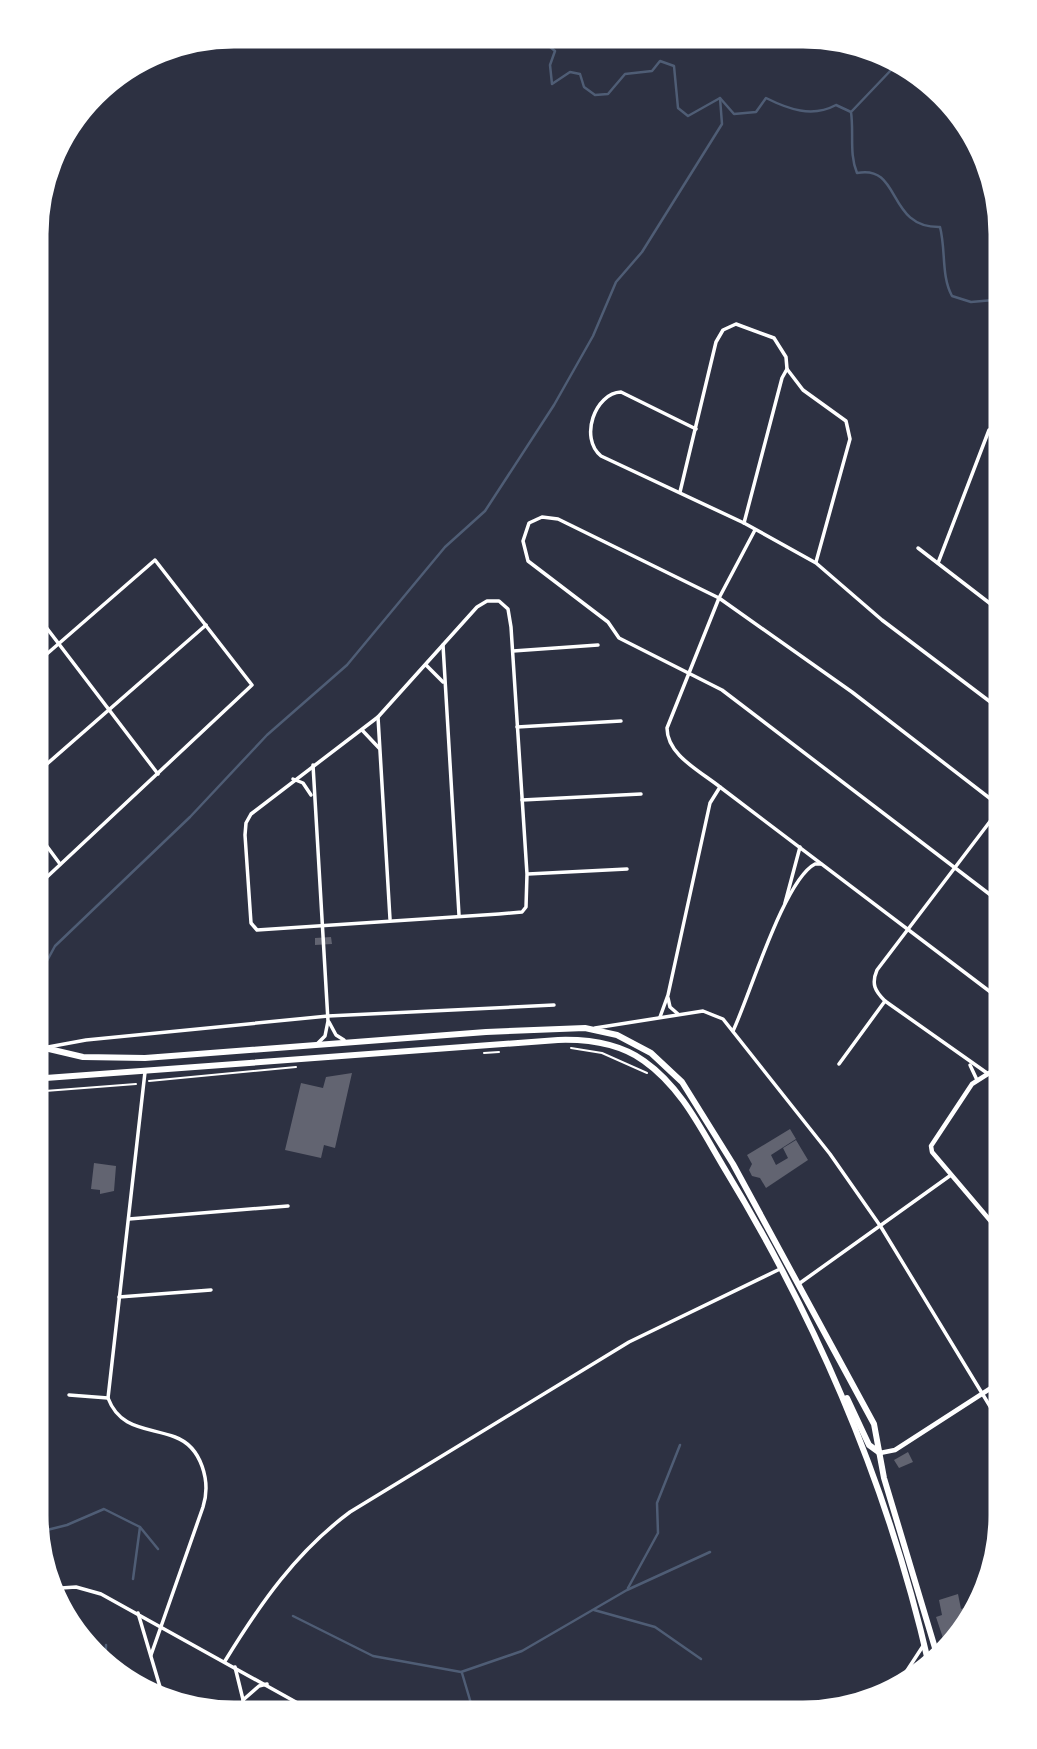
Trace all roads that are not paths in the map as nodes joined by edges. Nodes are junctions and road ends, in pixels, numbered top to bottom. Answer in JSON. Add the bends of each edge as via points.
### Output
{"nodes":[{"id":1,"x":787,"y":369,"type":"junction"},
{"id":2,"x":696,"y":429,"type":"junction"},
{"id":3,"x":989,"y":430,"type":"dead end"},
{"id":4,"x":680,"y":492,"type":"junction"},
{"id":5,"x":744,"y":523,"type":"junction"},
{"id":6,"x":755,"y":530,"type":"junction"},
{"id":7,"x":918,"y":548,"type":"dead end"},
{"id":8,"x":816,"y":563,"type":"junction"},
{"id":9,"x":938,"y":563,"type":"junction"},
{"id":10,"x":719,"y":598,"type":"junction"},
{"id":11,"x":993,"y":606,"type":"edge"},
{"id":12,"x":44,"y":625,"type":"edge"},
{"id":13,"x":206,"y":625,"type":"junction"},
{"id":14,"x":58,"y":643,"type":"junction"},
{"id":15,"x":443,"y":644,"type":"junction"},
{"id":16,"x":598,"y":645,"type":"dead end"},
{"id":17,"x":513,"y":651,"type":"junction"},
{"id":18,"x":44,"y":656,"type":"edge"},
{"id":19,"x":426,"y":665,"type":"junction"},
{"id":20,"x":690,"y":675,"type":"junction"},
{"id":21,"x":445,"y":687,"type":"junction"},
{"id":22,"x":993,"y":704,"type":"edge"},
{"id":23,"x":109,"y":710,"type":"junction"},
{"id":24,"x":378,"y":717,"type":"junction"},
{"id":25,"x":621,"y":721,"type":"dead end"},
{"id":26,"x":517,"y":727,"type":"junction"},
{"id":27,"x":362,"y":730,"type":"junction"},
{"id":28,"x":380,"y":750,"type":"junction"},
{"id":29,"x":313,"y":765,"type":"junction"},
{"id":30,"x":44,"y":767,"type":"edge"},
{"id":31,"x":158,"y":774,"type":"junction"},
{"id":32,"x":293,"y":779,"type":"junction"},
{"id":33,"x":720,"y":787,"type":"junction"},
{"id":34,"x":641,"y":794,"type":"dead end"},
{"id":35,"x":522,"y":800,"type":"junction"},
{"id":36,"x":993,"y":800,"type":"edge"},
{"id":37,"x":313,"y":801,"type":"junction"},
{"id":38,"x":993,"y":820,"type":"edge"},
{"id":39,"x":44,"y":842,"type":"edge"},
{"id":40,"x":800,"y":847,"type":"junction"},
{"id":41,"x":61,"y":864,"type":"junction"},
{"id":42,"x":821,"y":864,"type":"junction"},
{"id":43,"x":955,"y":868,"type":"junction"},
{"id":44,"x":627,"y":869,"type":"dead end"},
{"id":45,"x":527,"y":874,"type":"junction"},
{"id":46,"x":44,"y":880,"type":"edge"},
{"id":47,"x":993,"y":897,"type":"edge"},
{"id":48,"x":783,"y":908,"type":"junction"},
{"id":49,"x":459,"y":915,"type":"junction"},
{"id":50,"x":390,"y":919,"type":"junction"},
{"id":51,"x":321,"y":926,"type":"junction"},
{"id":52,"x":908,"y":930,"type":"junction"},
{"id":53,"x":993,"y":994,"type":"edge"},
{"id":54,"x":668,"y":996,"type":"junction"},
{"id":55,"x":885,"y":1000,"type":"junction"},
{"id":56,"x":554,"y":1005,"type":"dead end"},
{"id":57,"x":683,"y":1014,"type":"junction"},
{"id":58,"x":328,"y":1018,"type":"junction"},
{"id":59,"x":659,"y":1018,"type":"junction"},
{"id":60,"x":586,"y":1028,"type":"junction"},
{"id":61,"x":733,"y":1031,"type":"junction"},
{"id":62,"x":348,"y":1042,"type":"junction"},
{"id":63,"x":315,"y":1045,"type":"junction"},
{"id":64,"x":44,"y":1048,"type":"edge"},
{"id":65,"x":44,"y":1048,"type":"edge"},
{"id":66,"x":969,"y":1063,"type":"junction"},
{"id":67,"x":839,"y":1064,"type":"dead end"},
{"id":68,"x":145,"y":1070,"type":"junction"},
{"id":69,"x":993,"y":1070,"type":"edge"},
{"id":70,"x":987,"y":1073,"type":"junction"},
{"id":71,"x":44,"y":1078,"type":"edge"},
{"id":72,"x":977,"y":1080,"type":"junction"},
{"id":73,"x":951,"y":1174,"type":"junction"},
{"id":74,"x":288,"y":1206,"type":"dead end"},
{"id":75,"x":129,"y":1219,"type":"junction"},
{"id":76,"x":993,"y":1224,"type":"edge"},
{"id":77,"x":881,"y":1227,"type":"junction"},
{"id":78,"x":781,"y":1269,"type":"junction"},
{"id":79,"x":800,"y":1283,"type":"junction"},
{"id":80,"x":211,"y":1290,"type":"dead end"},
{"id":81,"x":118,"y":1297,"type":"junction"},
{"id":82,"x":993,"y":1386,"type":"edge"},
{"id":83,"x":840,"y":1388,"type":"junction"},
{"id":84,"x":983,"y":1392,"type":"junction"},
{"id":85,"x":69,"y":1395,"type":"dead end"},
{"id":86,"x":108,"y":1398,"type":"junction"},
{"id":87,"x":993,"y":1410,"type":"edge"},
{"id":88,"x":880,"y":1453,"type":"junction"},
{"id":89,"x":58,"y":1588,"type":"edge"},
{"id":90,"x":138,"y":1613,"type":"junction"},
{"id":91,"x":162,"y":1627,"type":"junction"},
{"id":92,"x":924,"y":1644,"type":"junction"},
{"id":93,"x":936,"y":1651,"type":"edge"},
{"id":94,"x":151,"y":1655,"type":"junction"},
{"id":95,"x":928,"y":1659,"type":"edge"},
{"id":96,"x":225,"y":1661,"type":"junction"},
{"id":97,"x":234,"y":1667,"type":"junction"},
{"id":98,"x":903,"y":1677,"type":"edge"},
{"id":99,"x":267,"y":1684,"type":"junction"},
{"id":100,"x":161,"y":1691,"type":"edge"},
{"id":101,"x":243,"y":1700,"type":"junction"},
{"id":102,"x":244,"y":1705,"type":"edge"},
{"id":103,"x":302,"y":1705,"type":"edge"}],
"edges":[{"from":1,"to":2,"type":"street","via":[[786,357],[774,338],[736,324],[723,330],[716,342]]},
{"from":1,"to":5,"type":"street"},
{"from":1,"to":8,"type":"street","via":[[803,390],[846,421],[851,433]]},
{"from":2,"to":4,"type":"street"},
{"from":2,"to":4,"type":"street","via":[[632,395],[612,392],[604,397],[591,428],[596,452]]},
{"from":3,"to":9,"type":"street"},
{"from":4,"to":5,"type":"street"},
{"from":5,"to":6,"type":"street"},
{"from":6,"to":8,"type":"street"},
{"from":6,"to":10,"type":"street"},
{"from":7,"to":9,"type":"street"},
{"from":8,"to":22,"type":"street"},
{"from":9,"to":11,"type":"street"},
{"from":10,"to":20,"type":"street"},
{"from":10,"to":20,"type":"street","via":[[551,516],[529,523],[523,541],[528,561],[608,622],[627,645]]},
{"from":10,"to":36,"type":"street"},
{"from":12,"to":14,"type":"street"},
{"from":13,"to":14,"type":"street","via":[[155,560]]},
{"from":13,"to":23,"type":"street"},
{"from":13,"to":31,"type":"street","via":[[252,685]]},
{"from":14,"to":18,"type":"street"},
{"from":14,"to":23,"type":"street"},
{"from":15,"to":17,"type":"street","via":[[477,607],[499,601],[508,610]]},
{"from":15,"to":19,"type":"street"},
{"from":15,"to":21,"type":"street"},
{"from":16,"to":17,"type":"street"},
{"from":17,"to":26,"type":"street"},
{"from":19,"to":21,"type":"street"},
{"from":19,"to":24,"type":"street"},
{"from":20,"to":33,"type":"street","via":[[667,737],[675,752]]},
{"from":20,"to":43,"type":"street","via":[[722,690]]},
{"from":21,"to":49,"type":"street"},
{"from":23,"to":30,"type":"street"},
{"from":23,"to":31,"type":"street"},
{"from":24,"to":27,"type":"street"},
{"from":24,"to":28,"type":"street"},
{"from":25,"to":26,"type":"street"},
{"from":26,"to":35,"type":"street"},
{"from":27,"to":28,"type":"street"},
{"from":27,"to":29,"type":"street"},
{"from":28,"to":50,"type":"street"},
{"from":29,"to":32,"type":"street"},
{"from":29,"to":37,"type":"street"},
{"from":31,"to":41,"type":"street"},
{"from":32,"to":37,"type":"street","via":[[303,783]]},
{"from":32,"to":51,"type":"street","via":[[246,822],[251,923],[263,931]]},
{"from":33,"to":40,"type":"street"},
{"from":33,"to":54,"type":"street","via":[[710,803]]},
{"from":34,"to":35,"type":"street"},
{"from":35,"to":45,"type":"street"},
{"from":37,"to":51,"type":"street"},
{"from":38,"to":43,"type":"street"},
{"from":39,"to":41,"type":"street"},
{"from":40,"to":42,"type":"street"},
{"from":40,"to":48,"type":"street"},
{"from":41,"to":46,"type":"street"},
{"from":42,"to":48,"type":"street","via":[[804,872]]},
{"from":42,"to":52,"type":"street"},
{"from":43,"to":47,"type":"street"},
{"from":43,"to":52,"type":"street"},
{"from":44,"to":45,"type":"street"},
{"from":45,"to":49,"type":"street","via":[[522,912]]},
{"from":48,"to":61,"type":"street"},
{"from":49,"to":50,"type":"street"},
{"from":50,"to":51,"type":"street"},
{"from":51,"to":58,"type":"street"},
{"from":52,"to":53,"type":"street"},
{"from":52,"to":55,"type":"street","via":[[875,976],[874,987]]},
{"from":54,"to":57,"type":"street","via":[[670,1007]]},
{"from":54,"to":59,"type":"street"},
{"from":55,"to":66,"type":"street"},
{"from":55,"to":67,"type":"street"},
{"from":56,"to":58,"type":"street"},
{"from":57,"to":59,"type":"street"},
{"from":57,"to":61,"type":"street","via":[[709,1012]]},
{"from":58,"to":62,"type":"street","via":[[336,1035]]},
{"from":58,"to":63,"type":"street","via":[[325,1036]]},
{"from":58,"to":64,"type":"street"},
{"from":59,"to":60,"type":"street"},
{"from":60,"to":62,"type":"main road"},
{"from":60,"to":79,"type":"main road","via":[[633,1042],[662,1061],[682,1082]]},
{"from":61,"to":77,"type":"street"},
{"from":62,"to":63,"type":"main road"},
{"from":63,"to":65,"type":"main road","via":[[133,1059],[83,1057]]},
{"from":66,"to":70,"type":"street"},
{"from":66,"to":72,"type":"street"},
{"from":68,"to":71,"type":"main road"},
{"from":68,"to":75,"type":"street"},
{"from":68,"to":78,"type":"main road","via":[[509,1042],[570,1039],[613,1045],[643,1060],[677,1093]]},
{"from":69,"to":70,"type":"street"},
{"from":70,"to":72,"type":"street"},
{"from":72,"to":73,"type":"street","via":[[931,1146]]},
{"from":73,"to":76,"type":"street"},
{"from":73,"to":77,"type":"street"},
{"from":74,"to":75,"type":"street"},
{"from":75,"to":81,"type":"street"},
{"from":77,"to":79,"type":"street"},
{"from":77,"to":84,"type":"street"},
{"from":78,"to":83,"type":"main road"},
{"from":78,"to":96,"type":"street","via":[[629,1342],[350,1512],[296,1558]]},
{"from":79,"to":88,"type":"main road","via":[[874,1424]]},
{"from":80,"to":81,"type":"street"},
{"from":81,"to":86,"type":"street"},
{"from":82,"to":84,"type":"street"},
{"from":83,"to":88,"type":"main road","via":[[869,1446]]},
{"from":83,"to":92,"type":"main road"},
{"from":84,"to":87,"type":"street"},
{"from":84,"to":88,"type":"street","via":[[895,1450]]},
{"from":85,"to":86,"type":"street"},
{"from":86,"to":91,"type":"street","via":[[127,1423],[186,1443],[205,1477],[206,1498]]},
{"from":88,"to":93,"type":"main road"},
{"from":89,"to":90,"type":"street","via":[[89,1590]]},
{"from":90,"to":91,"type":"street"},
{"from":90,"to":94,"type":"street"},
{"from":91,"to":94,"type":"street"},
{"from":91,"to":96,"type":"street"},
{"from":92,"to":95,"type":"main road"},
{"from":92,"to":98,"type":"street"},
{"from":94,"to":100,"type":"street"},
{"from":96,"to":97,"type":"street"},
{"from":97,"to":99,"type":"street"},
{"from":97,"to":101,"type":"street"},
{"from":99,"to":101,"type":"street"},
{"from":99,"to":103,"type":"street"},
{"from":101,"to":102,"type":"street"}]}
